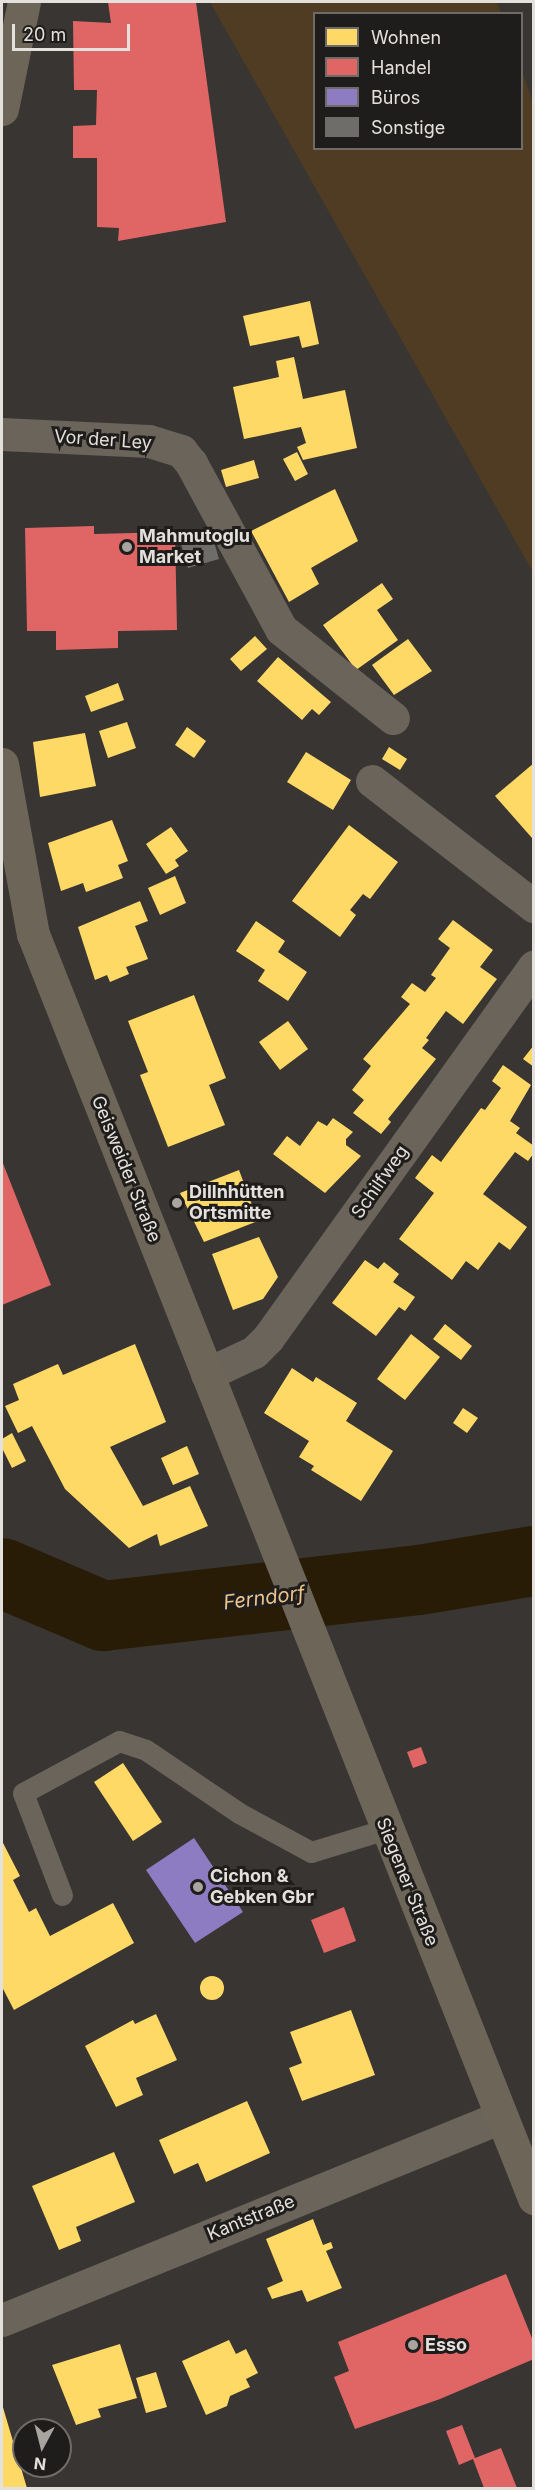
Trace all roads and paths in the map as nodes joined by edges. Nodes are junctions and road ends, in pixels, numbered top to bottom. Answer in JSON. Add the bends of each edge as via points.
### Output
{"nodes":[{"id":1,"x":24,"y":2,"type":"edge"},
{"id":2,"x":9,"y":32,"type":"edge"},
{"id":3,"x":2,"y":109,"type":"edge"},
{"id":4,"x":2,"y":434,"type":"edge"},
{"id":5,"x":393,"y":718,"type":"dead end"},
{"id":6,"x":2,"y":764,"type":"edge"},
{"id":7,"x":372,"y":781,"type":"dead end"},
{"id":8,"x":534,"y":906,"type":"edge"},
{"id":9,"x":534,"y":966,"type":"edge"},
{"id":10,"x":207,"y":1374,"type":"junction"},
{"id":11,"x":281,"y":1566,"type":"joint"},
{"id":12,"x":386,"y":1829,"type":"junction"},
{"id":13,"x":62,"y":1895,"type":"dead end"},
{"id":14,"x":501,"y":2117,"type":"junction"},
{"id":15,"x":534,"y":2198,"type":"edge"},
{"id":16,"x":2,"y":2320,"type":"edge"}],
"edges":[{"from":1,"to":2,"type":"main road"},
{"from":2,"to":3,"type":"main road"},
{"from":4,"to":5,"type":"street","name":"Vor der Ley","via":[[149,441],[181,451],[281,629]]},
{"from":6,"to":10,"type":"main road","name":"Geisweider Straße","via":[[33,934]]},
{"from":7,"to":8,"type":"street"},
{"from":9,"to":10,"type":"street","name":"Schilfweg","via":[[268,1338],[254,1352]]},
{"from":10,"to":11,"type":"main road","name":"Geisweider Straße"},
{"from":11,"to":12,"type":"main road","name":"Siegener Straße"},
{"from":12,"to":13,"type":"lane","via":[[311,1852],[239,1813],[146,1750],[119,1741],[23,1793]]},
{"from":12,"to":14,"type":"main road","name":"Siegener Straße"},
{"from":14,"to":15,"type":"main road","name":"Siegener Straße"},
{"from":14,"to":16,"type":"street","name":"Kantstraße"}]}
